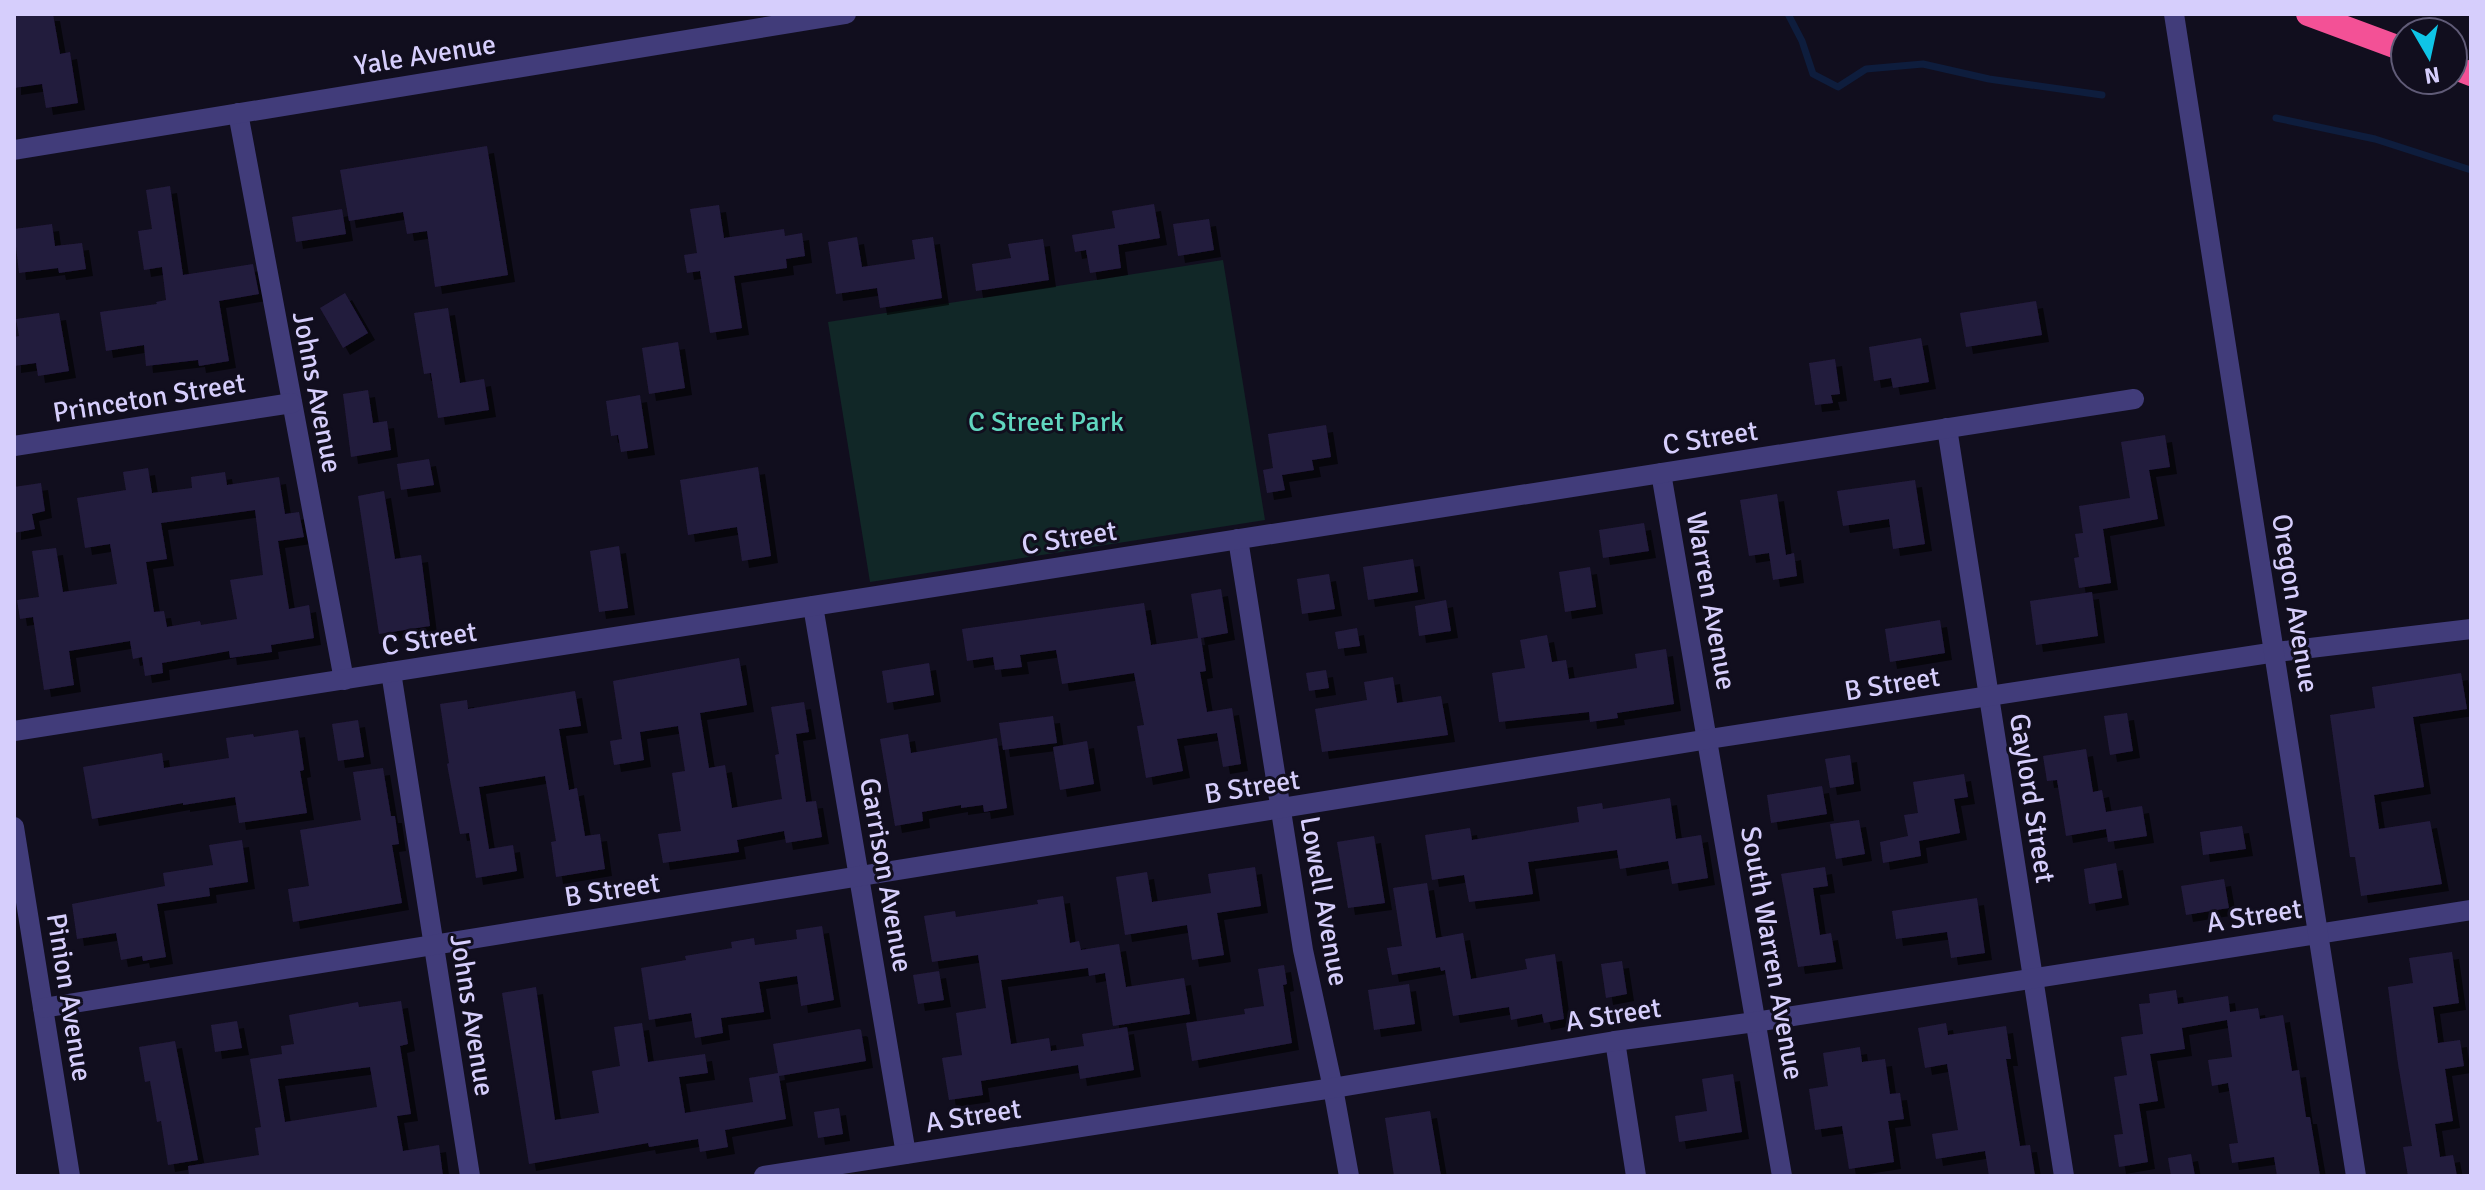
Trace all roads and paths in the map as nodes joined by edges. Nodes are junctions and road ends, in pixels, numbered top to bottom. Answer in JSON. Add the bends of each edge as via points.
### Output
{"nodes":[{"id":1,"x":846,"y":14,"type":"edge"},
{"id":2,"x":2174,"y":14,"type":"edge"},
{"id":3,"x":2308,"y":14,"type":"edge"},
{"id":4,"x":2389,"y":44,"type":"edge"},
{"id":5,"x":238,"y":113,"type":"junction"},
{"id":6,"x":14,"y":150,"type":"edge"},
{"id":7,"x":2134,"y":399,"type":"dead end"},
{"id":8,"x":292,"y":403,"type":"junction"},
{"id":9,"x":1947,"y":428,"type":"junction"},
{"id":10,"x":14,"y":446,"type":"edge"},
{"id":11,"x":1661,"y":473,"type":"junction"},
{"id":12,"x":1238,"y":539,"type":"junction"},
{"id":13,"x":813,"y":606,"type":"junction"},
{"id":14,"x":2471,"y":629,"type":"edge"},
{"id":15,"x":2276,"y":652,"type":"junction"},
{"id":16,"x":391,"y":672,"type":"junction"},
{"id":17,"x":344,"y":680,"type":"junction"},
{"id":18,"x":1989,"y":697,"type":"junction"},
{"id":19,"x":14,"y":731,"type":"edge"},
{"id":20,"x":1709,"y":739,"type":"junction"},
{"id":21,"x":1281,"y":810,"type":"junction"},
{"id":22,"x":14,"y":827,"type":"edge"},
{"id":23,"x":859,"y":878,"type":"junction"},
{"id":24,"x":2471,"y":910,"type":"edge"},
{"id":25,"x":2318,"y":933,"type":"junction"},
{"id":26,"x":434,"y":946,"type":"junction"},
{"id":27,"x":2033,"y":978,"type":"junction"},
{"id":28,"x":43,"y":1008,"type":"junction"},
{"id":29,"x":1755,"y":1022,"type":"junction"},
{"id":30,"x":1615,"y":1041,"type":"junction"},
{"id":31,"x":1333,"y":1088,"type":"junction"},
{"id":32,"x":906,"y":1154,"type":"junction"},
{"id":33,"x":806,"y":1173,"type":"edge"},
{"id":34,"x":70,"y":1176,"type":"edge"},
{"id":35,"x":470,"y":1176,"type":"edge"},
{"id":36,"x":764,"y":1176,"type":"edge"},
{"id":37,"x":1349,"y":1176,"type":"edge"},
{"id":38,"x":1636,"y":1176,"type":"edge"},
{"id":39,"x":1782,"y":1176,"type":"edge"},
{"id":40,"x":2064,"y":1176,"type":"edge"},
{"id":41,"x":2356,"y":1176,"type":"edge"}],
"edges":[{"from":1,"to":5,"type":"street","name":"Yale Avenue"},
{"from":2,"to":15,"type":"street","name":"Oregon Avenue"},
{"from":3,"to":4,"type":"highway"},
{"from":5,"to":6,"type":"street","name":"Yale Avenue"},
{"from":5,"to":8,"type":"street","name":"Johns Avenue"},
{"from":7,"to":9,"type":"street","name":"C Street"},
{"from":8,"to":10,"type":"street","name":"Princeton Street"},
{"from":8,"to":17,"type":"street","name":"Johns Avenue"},
{"from":9,"to":11,"type":"street","name":"C Street"},
{"from":9,"to":18,"type":"street","name":"Gaylord Street"},
{"from":11,"to":12,"type":"street","name":"C Street"},
{"from":11,"to":20,"type":"street","name":"Warren Avenue"},
{"from":12,"to":13,"type":"street","name":"C Street"},
{"from":12,"to":21,"type":"street","name":"Lowell Avenue"},
{"from":13,"to":16,"type":"street","name":"C Street"},
{"from":13,"to":23,"type":"street","name":"Garrison Avenue"},
{"from":14,"to":15,"type":"street","name":"B Street"},
{"from":15,"to":18,"type":"street","name":"B Street"},
{"from":15,"to":25,"type":"street","name":"Oregon Avenue"},
{"from":16,"to":17,"type":"street","name":"C Street"},
{"from":16,"to":26,"type":"street","name":"Johns Avenue"},
{"from":17,"to":19,"type":"street","name":"C Street"},
{"from":18,"to":20,"type":"street","name":"B Street"},
{"from":18,"to":27,"type":"street","name":"Gaylord Street"},
{"from":20,"to":21,"type":"street","name":"B Street"},
{"from":20,"to":29,"type":"street","name":"South Warren Avenue"},
{"from":21,"to":23,"type":"street","name":"B Street"},
{"from":21,"to":31,"type":"street","name":"Lowell Avenue","via":[[1303,950]]},
{"from":22,"to":28,"type":"street","name":"Pinion Avenue"},
{"from":23,"to":26,"type":"street","name":"B Street"},
{"from":23,"to":32,"type":"street","name":"Garrison Avenue"},
{"from":24,"to":25,"type":"street","name":"A Street"},
{"from":25,"to":27,"type":"street","name":"A Street"},
{"from":25,"to":41,"type":"street","name":"Oregon Avenue"},
{"from":26,"to":28,"type":"street","name":"B Street"},
{"from":26,"to":35,"type":"street","name":"Johns Avenue"},
{"from":27,"to":29,"type":"street","name":"A Street"},
{"from":27,"to":40,"type":"street","name":"Gaylord Street"},
{"from":28,"to":34,"type":"street","name":"Pinion Avenue"},
{"from":29,"to":30,"type":"street","name":"A Street"},
{"from":29,"to":39,"type":"street","name":"South Warren Avenue"},
{"from":30,"to":31,"type":"street","name":"A Street"},
{"from":30,"to":38,"type":"street"},
{"from":31,"to":32,"type":"street","name":"A Street"},
{"from":31,"to":37,"type":"street","name":"Lowell Avenue"},
{"from":32,"to":33,"type":"street","name":"A Street"},
{"from":33,"to":36,"type":"street","name":"A Street"}]}
